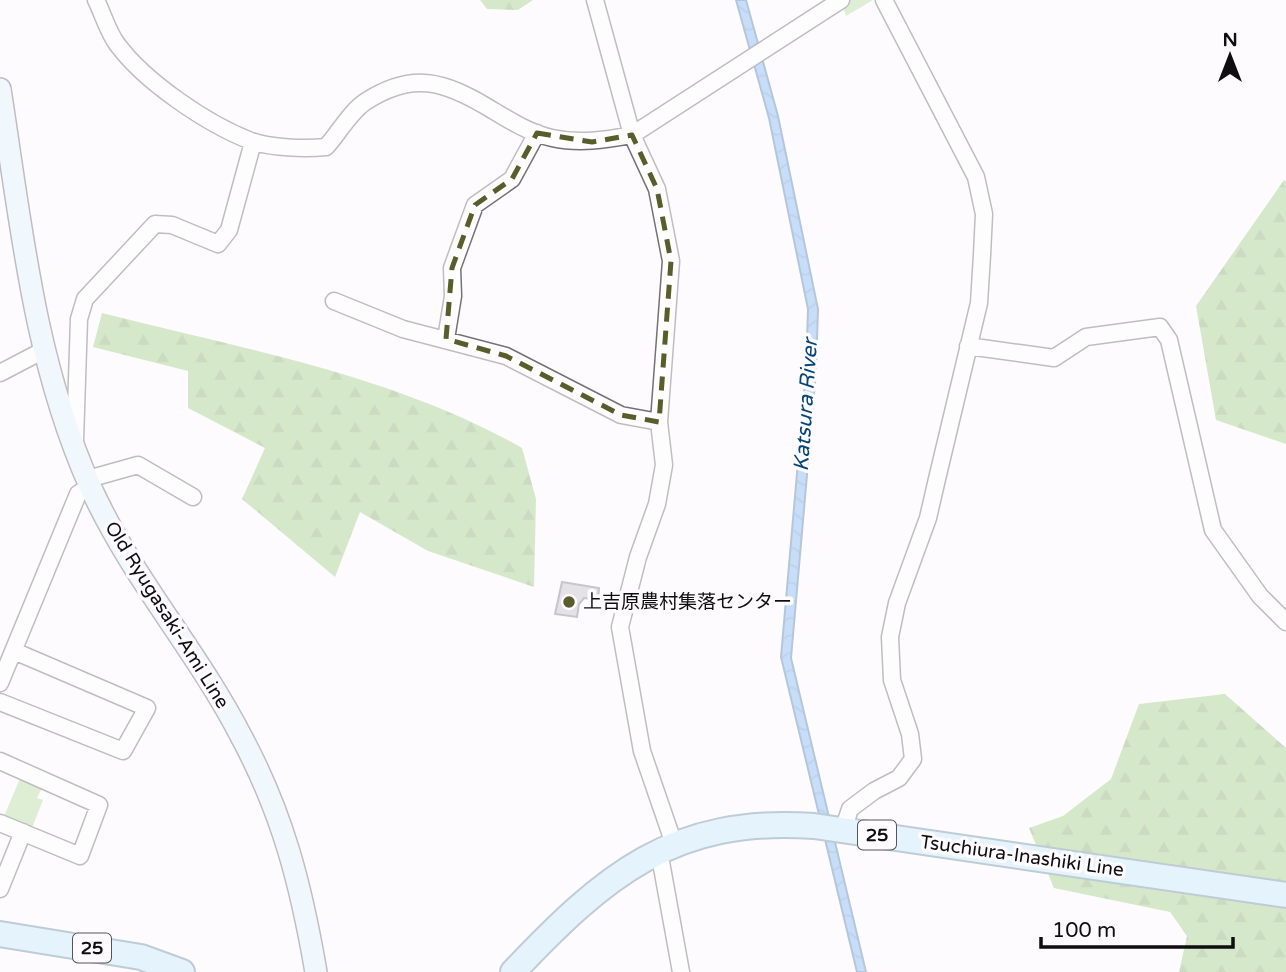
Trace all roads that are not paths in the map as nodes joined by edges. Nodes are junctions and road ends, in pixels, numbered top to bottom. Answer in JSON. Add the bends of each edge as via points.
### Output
{"nodes":[{"id":1,"x":96,"y":0,"type":"edge"},
{"id":2,"x":595,"y":0,"type":"edge"},
{"id":3,"x":841,"y":0,"type":"edge"},
{"id":4,"x":884,"y":0,"type":"edge"},
{"id":5,"x":0,"y":89,"type":"edge"},
{"id":6,"x":537,"y":133,"type":"junction"},
{"id":7,"x":632,"y":135,"type":"junction"},
{"id":8,"x":253,"y":142,"type":"junction"},
{"id":9,"x":334,"y":301,"type":"dead end"},
{"id":10,"x":446,"y":339,"type":"junction"},
{"id":11,"x":968,"y":346,"type":"junction"},
{"id":12,"x":44,"y":350,"type":"junction"},
{"id":13,"x":0,"y":373,"type":"edge"},
{"id":14,"x":659,"y":422,"type":"junction"},
{"id":15,"x":75,"y":447,"type":"junction"},
{"id":16,"x":89,"y":483,"type":"junction"},
{"id":17,"x":193,"y":497,"type":"dead end"},
{"id":18,"x":1286,"y":622,"type":"edge"},
{"id":19,"x":14,"y":651,"type":"junction"},
{"id":20,"x":0,"y":682,"type":"edge"},
{"id":21,"x":0,"y":702,"type":"edge"},
{"id":22,"x":0,"y":761,"type":"edge"},
{"id":23,"x":0,"y":823,"type":"edge"},
{"id":24,"x":843,"y":830,"type":"junction"},
{"id":25,"x":23,"y":832,"type":"junction"},
{"id":26,"x":666,"y":848,"type":"junction"},
{"id":27,"x":0,"y":889,"type":"edge"},
{"id":28,"x":1286,"y":895,"type":"edge"},
{"id":29,"x":0,"y":934,"type":"edge"},
{"id":30,"x":182,"y":972,"type":"edge"},
{"id":31,"x":316,"y":972,"type":"edge"},
{"id":32,"x":513,"y":972,"type":"edge"},
{"id":33,"x":681,"y":972,"type":"edge"}],
"edges":[{"from":1,"to":8,"type":"street","via":[[117,43],[164,90]]},
{"from":2,"to":7,"type":"street"},
{"from":3,"to":7,"type":"street"},
{"from":4,"to":11,"type":"street","via":[[976,177],[984,214],[979,303]]},
{"from":5,"to":12,"type":"street","name":"Old Ryugasaki-Ami Line"},
{"from":6,"to":7,"type":"street","via":[[592,142]]},
{"from":6,"to":8,"type":"street","via":[[459,90],[408,82],[363,103],[326,147]]},
{"from":6,"to":10,"type":"street","via":[[512,179],[475,205],[452,268]]},
{"from":7,"to":14,"type":"street","via":[[657,189],[671,261]]},
{"from":8,"to":15,"type":"street","via":[[229,230],[218,244],[172,225],[155,224],[85,299],[79,319]]},
{"from":9,"to":10,"type":"street","via":[[403,329]]},
{"from":10,"to":14,"type":"street","via":[[506,356],[621,415]]},
{"from":11,"to":18,"type":"street","via":[[1054,358],[1086,337],[1160,327],[1169,340],[1213,530]]},
{"from":11,"to":24,"type":"street","via":[[928,519],[897,603],[890,637],[892,680],[910,734],[913,759],[900,778],[850,809]]},
{"from":12,"to":13,"type":"street"},
{"from":12,"to":15,"type":"street","name":"Old Ryugasaki-Ami Line"},
{"from":14,"to":26,"type":"street","via":[[664,465],[657,505],[620,627],[642,751]]},
{"from":15,"to":16,"type":"street","name":"Old Ryugasaki-Ami Line"},
{"from":16,"to":17,"type":"street","via":[[138,465]]},
{"from":16,"to":19,"type":"street","via":[[78,494]]},
{"from":16,"to":31,"type":"street","name":"Old Ryugasaki-Ami Line","via":[[123,550],[253,758],[299,876]]},
{"from":19,"to":20,"type":"street"},
{"from":19,"to":21,"type":"street","via":[[147,708],[123,751]]},
{"from":22,"to":25,"type":"street","via":[[99,805],[80,856]]},
{"from":23,"to":25,"type":"street"},
{"from":24,"to":26,"type":"main road","name":"Tsuchiura-Inashiki Line","number":"25","via":[[783,824],[729,828]]},
{"from":24,"to":28,"type":"main road","name":"Tsuchiura-Inashiki Line","number":"25"},
{"from":25,"to":27,"type":"street"},
{"from":26,"to":32,"type":"main road","name":"Tsuchiura-Inashiki Line","number":"25","via":[[611,879],[585,900]]},
{"from":26,"to":33,"type":"street"},
{"from":29,"to":30,"type":"main road","number":"25","via":[[141,957]]}]}
